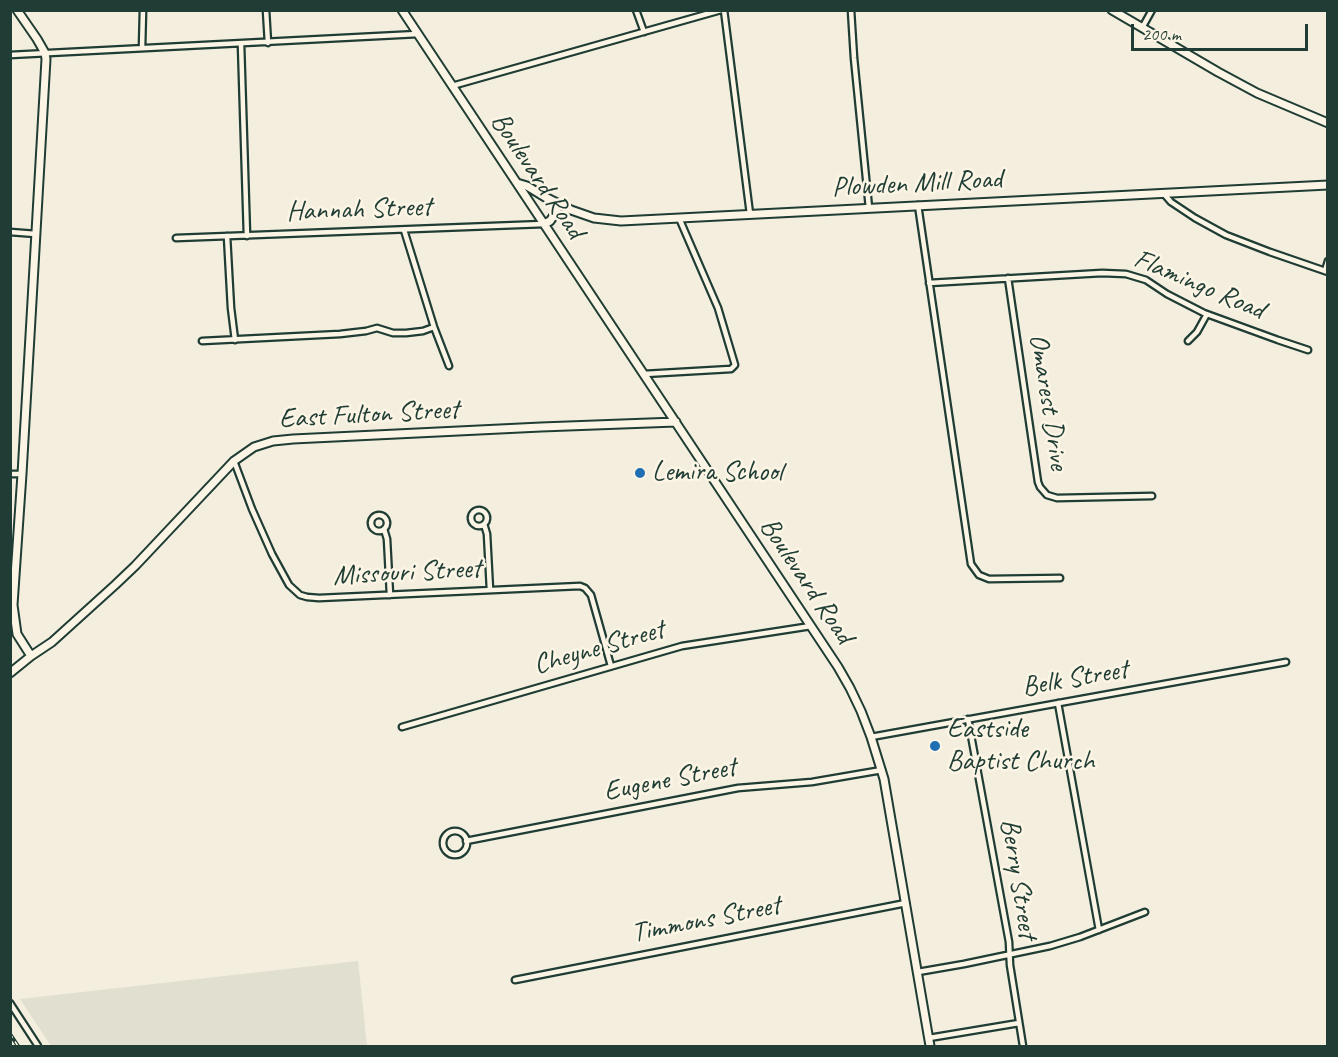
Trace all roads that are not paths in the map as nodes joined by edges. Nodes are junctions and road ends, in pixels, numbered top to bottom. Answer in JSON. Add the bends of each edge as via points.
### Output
{"nodes":[{"id":1,"x":17,"y":10,"type":"edge"},
{"id":2,"x":143,"y":10,"type":"edge"},
{"id":3,"x":266,"y":10,"type":"edge"},
{"id":4,"x":402,"y":10,"type":"edge"},
{"id":5,"x":636,"y":10,"type":"edge"},
{"id":6,"x":722,"y":10,"type":"edge"},
{"id":7,"x":851,"y":10,"type":"edge"},
{"id":8,"x":1112,"y":10,"type":"edge"},
{"id":9,"x":1152,"y":10,"type":"edge"},
{"id":10,"x":1142,"y":28,"type":"junction"},
{"id":11,"x":644,"y":32,"type":"junction"},
{"id":12,"x":418,"y":34,"type":"junction"},
{"id":13,"x":268,"y":43,"type":"junction"},
{"id":14,"x":241,"y":44,"type":"junction"},
{"id":15,"x":142,"y":48,"type":"junction"},
{"id":16,"x":45,"y":54,"type":"junction"},
{"id":17,"x":10,"y":55,"type":"edge"},
{"id":18,"x":452,"y":86,"type":"junction"},
{"id":19,"x":1328,"y":123,"type":"edge"},
{"id":20,"x":517,"y":183,"type":"junction"},
{"id":21,"x":1328,"y":185,"type":"edge"},
{"id":22,"x":1163,"y":193,"type":"junction"},
{"id":23,"x":559,"y":205,"type":"junction"},
{"id":24,"x":918,"y":205,"type":"junction"},
{"id":25,"x":869,"y":208,"type":"junction"},
{"id":26,"x":750,"y":214,"type":"junction"},
{"id":27,"x":679,"y":218,"type":"junction"},
{"id":28,"x":544,"y":224,"type":"junction"},
{"id":29,"x":404,"y":230,"type":"junction"},
{"id":30,"x":10,"y":232,"type":"edge"},
{"id":31,"x":36,"y":234,"type":"junction"},
{"id":32,"x":227,"y":236,"type":"junction"},
{"id":33,"x":247,"y":236,"type":"junction"},
{"id":34,"x":176,"y":238,"type":"dead end"},
{"id":35,"x":1328,"y":261,"type":"edge"},
{"id":36,"x":1326,"y":272,"type":"edge"},
{"id":37,"x":1008,"y":278,"type":"junction"},
{"id":38,"x":929,"y":283,"type":"junction"},
{"id":39,"x":1207,"y":314,"type":"junction"},
{"id":40,"x":434,"y":327,"type":"junction"},
{"id":41,"x":235,"y":340,"type":"junction"},
{"id":42,"x":202,"y":341,"type":"dead end"},
{"id":43,"x":1188,"y":341,"type":"dead end"},
{"id":44,"x":1308,"y":350,"type":"dead end"},
{"id":45,"x":449,"y":366,"type":"dead end"},
{"id":46,"x":644,"y":374,"type":"junction"},
{"id":47,"x":676,"y":422,"type":"junction"},
{"id":48,"x":234,"y":461,"type":"junction"},
{"id":49,"x":10,"y":474,"type":"edge"},
{"id":50,"x":22,"y":474,"type":"junction"},
{"id":51,"x":1152,"y":496,"type":"dead end"},
{"id":52,"x":484,"y":524,"type":"dead end"},
{"id":53,"x":384,"y":529,"type":"dead end"},
{"id":54,"x":1060,"y":578,"type":"dead end"},
{"id":55,"x":490,"y":590,"type":"junction"},
{"id":56,"x":390,"y":595,"type":"junction"},
{"id":57,"x":811,"y":626,"type":"junction"},
{"id":58,"x":31,"y":656,"type":"junction"},
{"id":59,"x":1286,"y":662,"type":"dead end"},
{"id":60,"x":611,"y":666,"type":"junction"},
{"id":61,"x":10,"y":673,"type":"edge"},
{"id":62,"x":1058,"y":704,"type":"junction"},
{"id":63,"x":968,"y":719,"type":"junction"},
{"id":64,"x":402,"y":727,"type":"dead end"},
{"id":65,"x":872,"y":737,"type":"junction"},
{"id":66,"x":882,"y":770,"type":"junction"},
{"id":67,"x":466,"y":841,"type":"junction"},
{"id":68,"x":906,"y":903,"type":"junction"},
{"id":69,"x":1144,"y":912,"type":"dead end"},
{"id":70,"x":1099,"y":930,"type":"junction"},
{"id":71,"x":1009,"y":954,"type":"junction"},
{"id":72,"x":918,"y":972,"type":"junction"},
{"id":73,"x":515,"y":980,"type":"dead end"},
{"id":74,"x":10,"y":1003,"type":"edge"},
{"id":75,"x":1019,"y":1023,"type":"junction"},
{"id":76,"x":929,"y":1038,"type":"junction"},
{"id":77,"x":38,"y":1047,"type":"edge"},
{"id":78,"x":930,"y":1047,"type":"edge"},
{"id":79,"x":1023,"y":1047,"type":"edge"}],
"edges":[{"from":1,"to":16,"type":"street"},
{"from":2,"to":15,"type":"street"},
{"from":3,"to":13,"type":"street"},
{"from":4,"to":12,"type":"street","name":"Boulevard Road"},
{"from":5,"to":11,"type":"street"},
{"from":6,"to":11,"type":"street"},
{"from":6,"to":26,"type":"street"},
{"from":7,"to":25,"type":"street"},
{"from":8,"to":10,"type":"street"},
{"from":9,"to":10,"type":"street"},
{"from":10,"to":19,"type":"street","via":[[1257,93]]},
{"from":11,"to":18,"type":"street"},
{"from":12,"to":13,"type":"street"},
{"from":12,"to":18,"type":"street","name":"Boulevard Road"},
{"from":13,"to":14,"type":"street"},
{"from":14,"to":15,"type":"street"},
{"from":14,"to":33,"type":"street"},
{"from":15,"to":16,"type":"street"},
{"from":16,"to":17,"type":"street"},
{"from":16,"to":31,"type":"street"},
{"from":18,"to":20,"type":"street","name":"Boulevard Road"},
{"from":20,"to":23,"type":"street","name":"Plowden Mill Road"},
{"from":20,"to":28,"type":"street","name":"Boulevard Road"},
{"from":21,"to":22,"type":"street","name":"Plowden Mill Road"},
{"from":22,"to":24,"type":"street","name":"Plowden Mill Road"},
{"from":22,"to":36,"type":"street","via":[[1195,218],[1226,235]]},
{"from":23,"to":27,"type":"street","name":"Plowden Mill Road","via":[[607,220]]},
{"from":23,"to":28,"type":"street"},
{"from":24,"to":25,"type":"street","name":"Plowden Mill Road"},
{"from":24,"to":38,"type":"street"},
{"from":25,"to":26,"type":"street","name":"Plowden Mill Road"},
{"from":26,"to":27,"type":"street","name":"Plowden Mill Road"},
{"from":27,"to":46,"type":"street","via":[[718,308],[735,365],[731,369]]},
{"from":28,"to":29,"type":"street","name":"Hannah Street"},
{"from":28,"to":46,"type":"street","name":"Boulevard Road"},
{"from":29,"to":33,"type":"street","name":"Hannah Street"},
{"from":29,"to":40,"type":"street"},
{"from":30,"to":31,"type":"street"},
{"from":31,"to":50,"type":"street"},
{"from":32,"to":33,"type":"street","name":"Hannah Street"},
{"from":32,"to":34,"type":"street","name":"Hannah Street"},
{"from":32,"to":41,"type":"street"},
{"from":35,"to":36,"type":"street"},
{"from":37,"to":38,"type":"street","name":"Flamingo Road"},
{"from":37,"to":39,"type":"street","name":"Flamingo Road","via":[[1126,274],[1146,280]]},
{"from":37,"to":51,"type":"street","name":"Omarest Drive","via":[[1040,487],[1057,498]]},
{"from":38,"to":54,"type":"street","via":[[970,564],[979,575],[989,579]]},
{"from":39,"to":43,"type":"street"},
{"from":39,"to":44,"type":"street","name":"Flamingo Road"},
{"from":40,"to":41,"type":"street","via":[[406,333],[377,328]]},
{"from":40,"to":45,"type":"street"},
{"from":41,"to":42,"type":"street"},
{"from":46,"to":47,"type":"street","name":"Boulevard Road"},
{"from":47,"to":48,"type":"street","name":"East Fulton Street","via":[[280,440],[254,447]]},
{"from":47,"to":57,"type":"street","name":"Boulevard Road"},
{"from":48,"to":56,"type":"street","name":"Missouri Street","via":[[272,555],[292,590],[308,597]]},
{"from":48,"to":58,"type":"street","name":"East Fulton Street","via":[[135,566],[52,642]]},
{"from":49,"to":50,"type":"street"},
{"from":50,"to":58,"type":"street","via":[[13,605],[17,634]]},
{"from":52,"to":55,"type":"street"},
{"from":53,"to":56,"type":"street"},
{"from":55,"to":56,"type":"street","name":"Missouri Street"},
{"from":55,"to":60,"type":"street","name":"Missouri Street","via":[[585,588],[594,603]]},
{"from":57,"to":60,"type":"street","name":"Cheyne Street","via":[[682,646]]},
{"from":57,"to":65,"type":"street","name":"Boulevard Road","via":[[850,688]]},
{"from":58,"to":61,"type":"street","name":"East Fulton Street"},
{"from":59,"to":62,"type":"street","name":"Belk Street"},
{"from":60,"to":64,"type":"street","name":"Cheyne Street"},
{"from":62,"to":63,"type":"street","name":"Belk Street"},
{"from":62,"to":70,"type":"street"},
{"from":63,"to":65,"type":"street","name":"Belk Street"},
{"from":63,"to":71,"type":"street","name":"Berry Street"},
{"from":65,"to":66,"type":"street","name":"Boulevard Road"},
{"from":66,"to":67,"type":"street","name":"Eugene Street","via":[[812,782],[738,788]]},
{"from":66,"to":68,"type":"street","name":"Boulevard Road"},
{"from":67,"to":67,"type":"street","name":"Eugene Street","via":[[459,855],[450,854],[445,848],[445,837],[452,832],[460,833]]},
{"from":68,"to":72,"type":"street","name":"Boulevard Road"},
{"from":68,"to":73,"type":"street","name":"Timmons Street"},
{"from":69,"to":70,"type":"street"},
{"from":70,"to":71,"type":"street"},
{"from":71,"to":72,"type":"street"},
{"from":71,"to":75,"type":"street","name":"Berry Street"},
{"from":72,"to":76,"type":"street","name":"Boulevard Road"},
{"from":74,"to":77,"type":"street"},
{"from":75,"to":76,"type":"street"},
{"from":75,"to":79,"type":"street","name":"Berry Street"},
{"from":76,"to":78,"type":"street","name":"Boulevard Road"}]}
